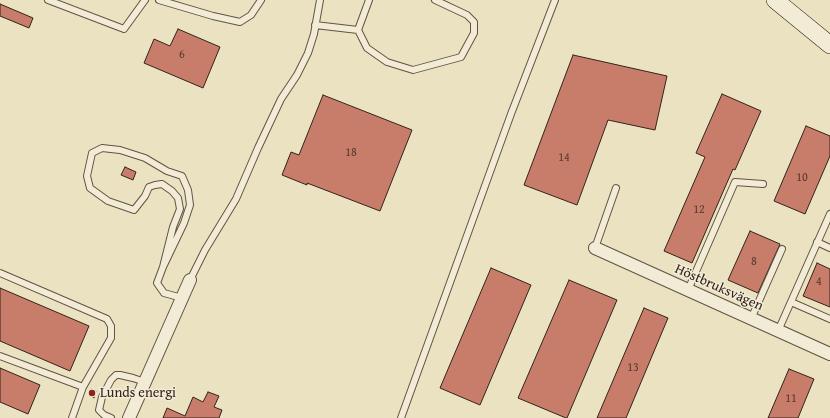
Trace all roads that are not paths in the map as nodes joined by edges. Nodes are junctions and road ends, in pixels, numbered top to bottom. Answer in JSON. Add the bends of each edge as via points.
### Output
{"nodes":[{"id":1,"x":48,"y":0,"type":"edge"},
{"id":2,"x":145,"y":0,"type":"edge"},
{"id":3,"x":159,"y":0,"type":"edge"},
{"id":4,"x":260,"y":0,"type":"edge"},
{"id":5,"x":320,"y":0,"type":"edge"},
{"id":6,"x":369,"y":0,"type":"edge"},
{"id":7,"x":435,"y":0,"type":"edge"},
{"id":8,"x":555,"y":0,"type":"edge"},
{"id":9,"x":775,"y":0,"type":"edge"},
{"id":10,"x":316,"y":25,"type":"junction"},
{"id":11,"x":358,"y":30,"type":"junction"},
{"id":12,"x":830,"y":45,"type":"edge"},
{"id":13,"x":763,"y":184,"type":"dead end"},
{"id":14,"x":616,"y":188,"type":"dead end"},
{"id":15,"x":830,"y":214,"type":"edge"},
{"id":16,"x":818,"y":242,"type":"junction"},
{"id":17,"x":595,"y":248,"type":"joint"},
{"id":18,"x":830,"y":248,"type":"edge"},
{"id":19,"x":782,"y":249,"type":"dead end"},
{"id":20,"x":163,"y":267,"type":"junction"},
{"id":21,"x":0,"y":273,"type":"edge"},
{"id":22,"x":190,"y":280,"type":"joint"},
{"id":23,"x":688,"y":290,"type":"junction"},
{"id":24,"x":182,"y":298,"type":"junction"},
{"id":25,"x":791,"y":302,"type":"junction"},
{"id":26,"x":751,"y":318,"type":"junction"},
{"id":27,"x":830,"y":319,"type":"edge"},
{"id":28,"x":778,"y":331,"type":"junction"},
{"id":29,"x":830,"y":354,"type":"edge"},
{"id":30,"x":0,"y":356,"type":"edge"},
{"id":31,"x":145,"y":382,"type":"junction"},
{"id":32,"x":83,"y":387,"type":"junction"},
{"id":33,"x":72,"y":418,"type":"edge"},
{"id":34,"x":110,"y":418,"type":"edge"},
{"id":35,"x":129,"y":418,"type":"edge"},
{"id":36,"x":401,"y":418,"type":"edge"}],
"edges":[{"from":1,"to":2,"type":"lane","via":[[124,29]]},
{"from":3,"to":4,"type":"lane","via":[[240,22],[251,15]]},
{"from":5,"to":10,"type":"lane"},
{"from":6,"to":11,"type":"lane"},
{"from":7,"to":11,"type":"lane","via":[[466,15],[474,22],[474,33],[461,57],[413,70],[387,62],[367,48]]},
{"from":8,"to":36,"type":"lane"},
{"from":9,"to":12,"type":"street"},
{"from":10,"to":11,"type":"lane"},
{"from":10,"to":22,"type":"lane","via":[[308,53],[281,99],[236,199]]},
{"from":13,"to":23,"type":"lane","via":[[736,182]]},
{"from":14,"to":17,"type":"lane"},
{"from":15,"to":16,"type":"lane"},
{"from":16,"to":18,"type":"lane"},
{"from":16,"to":25,"type":"lane"},
{"from":17,"to":23,"type":"street","name":"Höstbruksvägen"},
{"from":19,"to":26,"type":"lane"},
{"from":20,"to":20,"type":"lane","via":[[190,205],[188,190],[182,176],[167,171],[145,158],[120,150],[102,148],[92,153],[87,176],[90,188],[108,201],[134,210],[149,186],[162,184],[178,198],[180,208]]},
{"from":20,"to":24,"type":"lane","via":[[157,283],[164,293]]},
{"from":21,"to":32,"type":"lane","via":[[107,318],[112,326],[112,338]]},
{"from":22,"to":24,"type":"street"},
{"from":23,"to":26,"type":"street","name":"Höstbruksvägen"},
{"from":24,"to":31,"type":"street"},
{"from":25,"to":27,"type":"lane"},
{"from":25,"to":28,"type":"lane"},
{"from":26,"to":28,"type":"street","name":"Höstbruksvägen"},
{"from":28,"to":29,"type":"street","name":"Höstbruksvägen"},
{"from":30,"to":32,"type":"lane"},
{"from":31,"to":34,"type":"lane","via":[[120,375],[111,380],[102,397],[100,410]]},
{"from":31,"to":35,"type":"street"},
{"from":32,"to":33,"type":"lane"}]}
